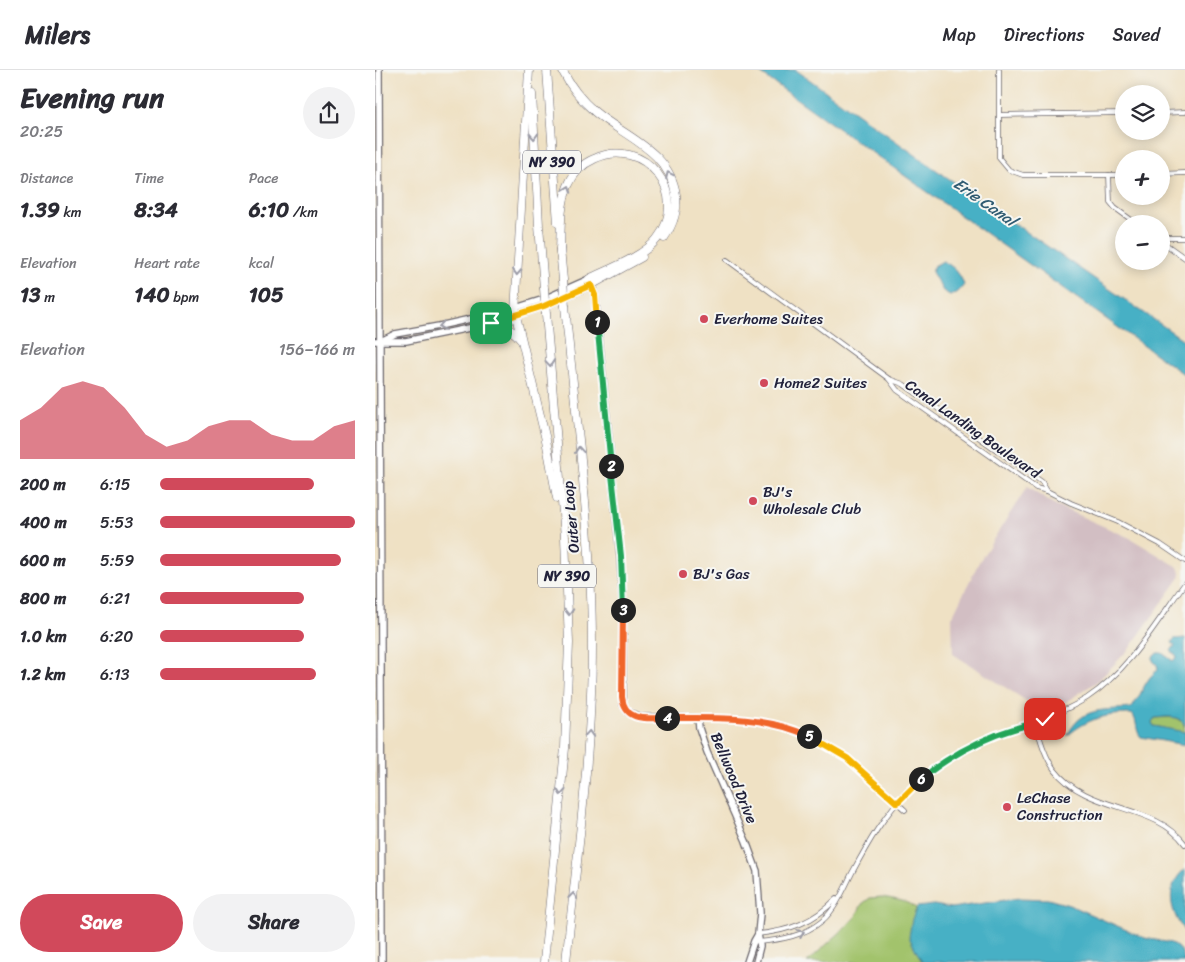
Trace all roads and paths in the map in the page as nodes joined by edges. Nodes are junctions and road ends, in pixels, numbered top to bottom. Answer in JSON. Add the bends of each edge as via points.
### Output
{"nodes":[{"id":1,"x":379,"y":70,"type":"edge"},
{"id":2,"x":530,"y":70,"type":"edge"},
{"id":3,"x":547,"y":70,"type":"edge"},
{"id":4,"x":562,"y":70,"type":"edge"},
{"id":5,"x":999,"y":70,"type":"edge"},
{"id":6,"x":1185,"y":112,"type":"edge"},
{"id":7,"x":1115,"y":113,"type":"edge"},
{"id":8,"x":1170,"y":113,"type":"edge"},
{"id":9,"x":1000,"y":115,"type":"junction"},
{"id":10,"x":1185,"y":173,"type":"edge"},
{"id":11,"x":1170,"y":174,"type":"edge"},
{"id":12,"x":1109,"y":175,"type":"junction"},
{"id":13,"x":1115,"y":175,"type":"edge"},
{"id":14,"x":1125,"y":215,"type":"edge"},
{"id":15,"x":1185,"y":238,"type":"edge"},
{"id":16,"x":1170,"y":239,"type":"edge"},
{"id":17,"x":1170,"y":247,"type":"edge"},
{"id":18,"x":560,"y":254,"type":"junction"},
{"id":19,"x":1185,"y":258,"type":"edge"},
{"id":20,"x":727,"y":260,"type":"dead end"},
{"id":21,"x":590,"y":282,"type":"junction"},
{"id":22,"x":515,"y":312,"type":"junction"},
{"id":23,"x":477,"y":327,"type":"junction"},
{"id":24,"x":378,"y":341,"type":"edge"},
{"id":25,"x":522,"y":343,"type":"junction"},
{"id":26,"x":889,"y":379,"type":"junction"},
{"id":27,"x":378,"y":400,"type":"edge"},
{"id":28,"x":378,"y":456,"type":"edge"},
{"id":29,"x":1047,"y":491,"type":"junction"},
{"id":30,"x":565,"y":537,"type":"junction"},
{"id":31,"x":1185,"y":561,"type":"edge"},
{"id":32,"x":1185,"y":583,"type":"edge"},
{"id":33,"x":1033,"y":716,"type":"dead end"},
{"id":34,"x":698,"y":718,"type":"junction"},
{"id":35,"x":1035,"y":723,"type":"junction"},
{"id":36,"x":897,"y":803,"type":"junction"},
{"id":37,"x":905,"y":810,"type":"dead end"},
{"id":38,"x":1185,"y":844,"type":"edge"},
{"id":39,"x":842,"y":892,"type":"junction"},
{"id":40,"x":570,"y":922,"type":"junction"},
{"id":41,"x":758,"y":934,"type":"junction"},
{"id":42,"x":757,"y":941,"type":"junction"},
{"id":43,"x":382,"y":962,"type":"edge"},
{"id":44,"x":544,"y":962,"type":"edge"},
{"id":45,"x":566,"y":962,"type":"edge"},
{"id":46,"x":570,"y":962,"type":"edge"},
{"id":47,"x":747,"y":962,"type":"edge"},
{"id":48,"x":756,"y":962,"type":"edge"}],
"edges":[{"from":1,"to":24,"type":"street"},
{"from":2,"to":22,"type":"highway","one_way":true},
{"from":2,"to":30,"type":"highway","name":"Outer Loop","number":"NY 390","one_way":true,"bridge":true},
{"from":3,"to":18,"type":"highway","name":"Outer Loop","number":"NY 390"},
{"from":21,"to":4,"type":"highway","one_way":true,"via":[[643,257],[659,244],[673,220],[675,194],[671,176],[659,159],[593,110]]},
{"from":5,"to":9,"type":"street"},
{"from":6,"to":8,"type":"street"},
{"from":7,"to":9,"type":"street"},
{"from":9,"to":12,"type":"street","via":[[999,158],[1009,170],[1023,175]]},
{"from":10,"to":11,"type":"street"},
{"from":12,"to":13,"type":"street"},
{"from":12,"to":14,"type":"street","via":[[1109,202]]},
{"from":15,"to":16,"type":"street"},
{"from":17,"to":19,"type":"street"},
{"from":18,"to":21,"type":"highway","one_way":true,"via":[[563,202],[578,170],[591,160],[615,153],[634,156],[651,167],[663,182],[669,201],[668,218],[662,232],[645,250]]},
{"from":40,"to":18,"type":"highway","name":"Outer Loop","number":"NY 390","one_way":true,"bridge":true,"via":[[587,750],[592,636],[587,535]]},
{"from":20,"to":26,"type":"street","name":"Canal Landing Boulevard"},
{"from":21,"to":22,"type":"street"},
{"from":21,"to":34,"type":"street","name":"Bellwood Drive","via":[[595,295],[621,556],[623,704],[628,712],[640,718]]},
{"from":22,"to":23,"type":"street"},
{"from":22,"to":24,"type":"street","one_way":true,"via":[[395,334]]},
{"from":22,"to":25,"type":"highway"},
{"from":23,"to":24,"type":"street","via":[[407,341]]},
{"from":23,"to":25,"type":"highway","via":[[494,325],[507,328],[517,334]]},
{"from":24,"to":27,"type":"street"},
{"from":25,"to":30,"type":"highway"},
{"from":26,"to":29,"type":"street","name":"Canal Landing Boulevard","via":[[905,396],[1036,488]]},
{"from":26,"to":29,"type":"street","name":"Canal Landing Boulevard","via":[[903,384],[1042,482]]},
{"from":27,"to":28,"type":"street"},
{"from":28,"to":43,"type":"street"},
{"from":29,"to":31,"type":"street","name":"Canal Landing Boulevard","via":[[1118,522]]},
{"from":30,"to":44,"type":"highway","name":"Outer Loop","number":"NY 390","one_way":true,"via":[[568,705]]},
{"from":32,"to":35,"type":"street","via":[[1131,656],[1108,681],[1063,712]]},
{"from":33,"to":35,"type":"street"},
{"from":34,"to":36,"type":"street","via":[[755,720],[804,734],[847,758]]},
{"from":34,"to":41,"type":"street","name":"Bellwood Drive","via":[[707,752],[755,865],[760,900]]},
{"from":35,"to":36,"type":"street","via":[[957,753],[926,775]]},
{"from":35,"to":38,"type":"street","via":[[1055,770],[1074,787],[1093,799],[1156,821],[1176,833]]},
{"from":36,"to":37,"type":"street"},
{"from":36,"to":39,"type":"street","via":[[875,833]]},
{"from":39,"to":41,"type":"street","via":[[828,908],[803,924]]},
{"from":42,"to":39,"type":"street","one_way":true,"via":[[788,938],[812,928],[828,915]]},
{"from":40,"to":45,"type":"highway","name":"Outer Loop","number":"NY 390"},
{"from":40,"to":46,"type":"highway"},
{"from":41,"to":42,"type":"street"},
{"from":42,"to":47,"type":"street"},
{"from":42,"to":48,"type":"street"}]}
